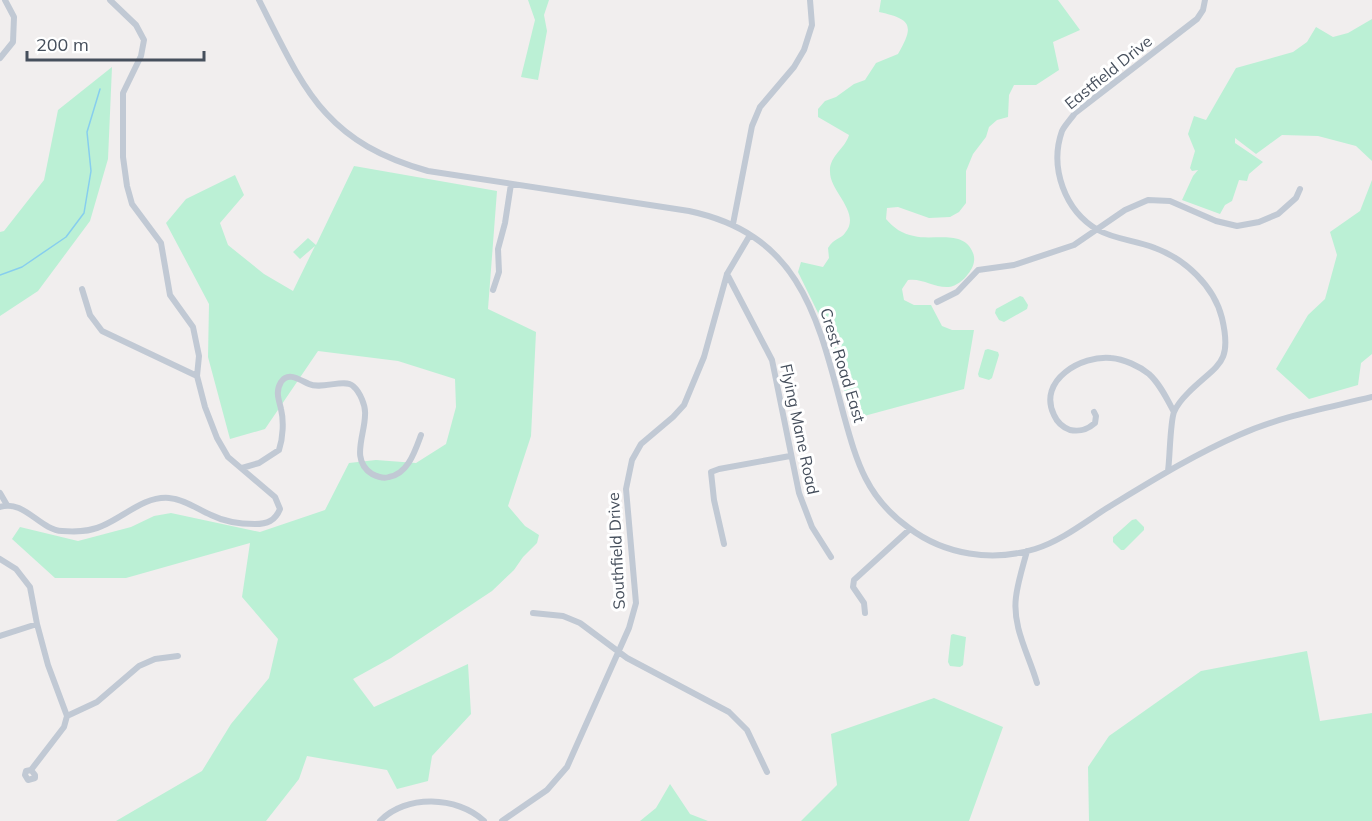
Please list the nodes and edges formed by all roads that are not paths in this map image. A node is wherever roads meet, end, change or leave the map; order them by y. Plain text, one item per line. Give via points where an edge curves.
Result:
1 (5, 0) edge
2 (110, 0) edge
3 (259, 0) edge
4 (810, 0) edge
5 (1205, 0) edge
6 (0, 58) edge
7 (511, 184) junction
8 (1300, 189) dead end
9 (733, 224) junction
10 (1097, 230) junction
11 (750, 235) junction
12 (727, 274) junction
13 (82, 289) dead end
14 (493, 290) dead end
15 (937, 302) dead end
16 (197, 376) junction
17 (1372, 397) edge
18 (1094, 412) dead end
19 (1174, 412) junction
20 (421, 435) dead end
21 (790, 456) junction
22 (242, 468) junction
23 (1168, 471) junction
24 (0, 493) edge
25 (4, 506) edge
26 (910, 529) junction
27 (724, 544) dead end
28 (1026, 551) junction
29 (831, 557) dead end
30 (0, 560) edge
31 (533, 613) dead end
32 (865, 613) dead end
33 (37, 624) junction
34 (0, 636) edge
35 (619, 652) junction
36 (178, 656) dead end
37 (1037, 683) dead end
38 (67, 716) junction
39 (31, 770) dead end
40 (767, 772) dead end
41 (380, 821) edge
42 (484, 821) edge
43 (502, 821) edge

1 - 6 street via 15,17 13,42
2 - 16 street via 144,40 141,56 123,93 127,186 132,204 161,243 170,295 193,327 199,356
3 - 7 street, Crest Road East via 310,94 351,138 399,163
4 - 9 street via 812,25 804,50 760,107 752,126
5 - 10 street, Eastfield Drive via 1197,19 1075,112 1063,128 1057,164 1062,188 1071,204
7 - 9 street, Crest Road East via 689,211
7 - 14 street
8 - 10 street via 1278,214 1248,225 1216,221 1158,199 1125,210
9 - 11 street, Crest Road East
10 - 15 street via 1074,245 1014,265 978,270 957,292
10 - 19 street, Eastfield Drive via 1155,247 1174,257 1191,269 1214,299 1226,351 1222,361 1182,399
11 - 12 street, Southfield Drive
11 - 26 street, Crest Road East via 776,255 809,301 857,462 879,500
12 - 21 street, Flying Mane Road via 772,360
12 - 35 street, Southfield Drive via 704,357 684,405 641,444 628,470 626,489 636,603
13 - 16 street via 90,315 102,331
16 - 22 street via 217,438 228,457
17 - 23 street, Crest Road East via 1270,423
18 - 19 street via 1095,423 1089,429 1067,429 1052,411 1053,390 1068,368 1110,358 1134,364 1149,374
19 - 23 street
20 - 22 street via 404,469 395,476 376,476 361,461 366,412 353,386 350,383 316,387 288,377 281,381 277,399 283,426 279,450
21 - 27 street via 711,472
21 - 29 street, Flying Mane Road via 805,510
22 - 25 street via 275,497 280,509 266,524 237,524 171,498 155,498 102,526 86,531 58,531 18,508
23 - 28 street, Crest Road East via 1060,537
24 - 25 street
26 - 28 street, Crest Road East via 938,546 969,555
26 - 32 street via 854,580 853,587 864,603
28 - 37 street via 1016,613
30 - 33 street via 27,581
31 - 35 street via 572,619
33 - 34 street
33 - 38 street
35 - 40 street via 729,712 747,730
35 - 43 street, Southfield Drive via 567,768 547,790
36 - 38 street via 139,666 97,702
38 - 39 street via 64,727
41 - 42 street via 397,807 424,802 461,807

